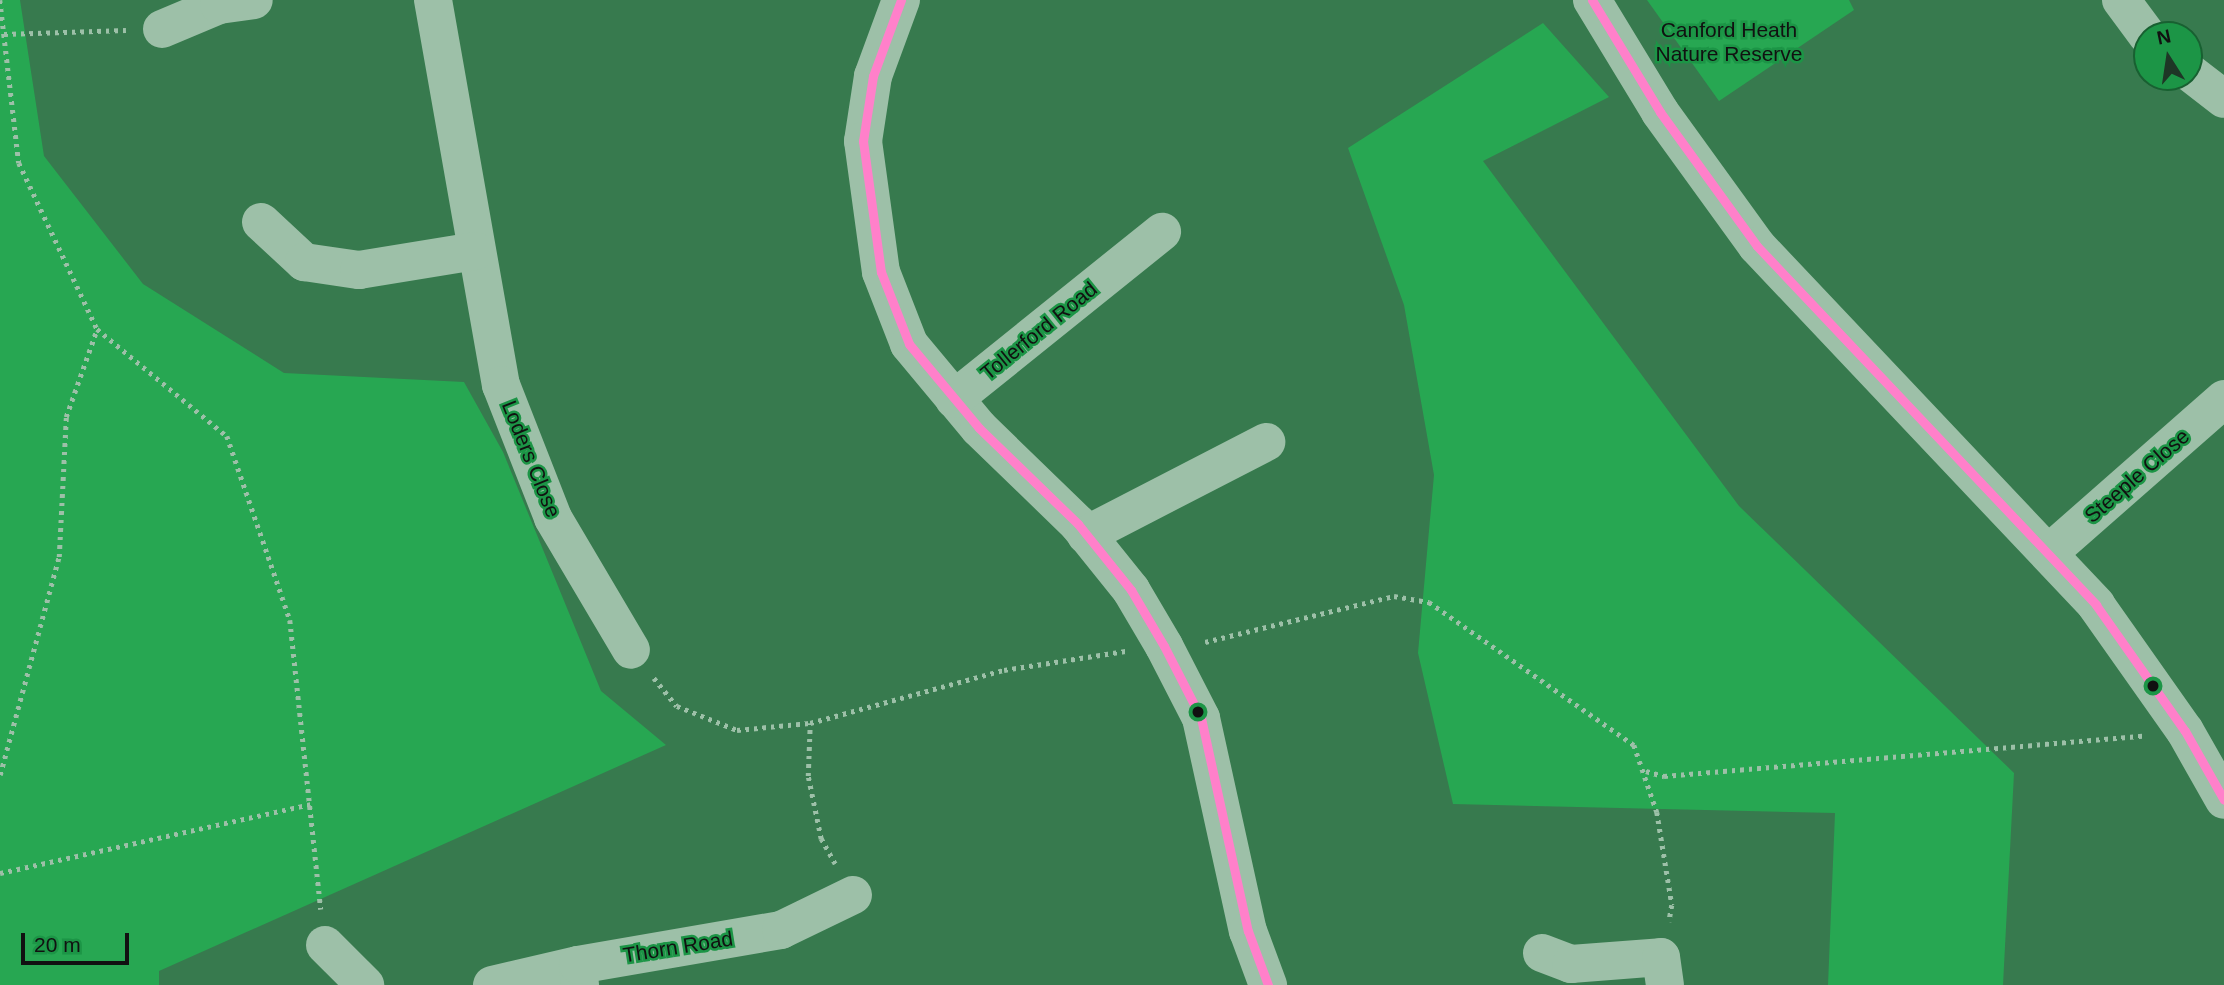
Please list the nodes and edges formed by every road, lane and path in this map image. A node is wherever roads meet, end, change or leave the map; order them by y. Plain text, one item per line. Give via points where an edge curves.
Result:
1 (0, 0) edge
2 (254, 0) edge
3 (433, 0) edge
4 (901, 0) edge
5 (1592, 0) edge
6 (2121, 0) edge
7 (2137, 21) edge
8 (162, 29) joint
9 (4, 34) junction
10 (2203, 83) edge
11 (2224, 99) edge
12 (261, 222) dead end
13 (1162, 232) dead end
14 (475, 251) junction
15 (97, 329) junction
16 (954, 399) junction
17 (2224, 399) edge
18 (1266, 442) dead end
19 (1086, 535) junction
20 (2050, 552) junction
21 (631, 650) joint
22 (1166, 650) junction
23 (810, 723) junction
24 (2185, 731) junction
25 (1645, 770) junction
26 (0, 775) edge
27 (2224, 800) edge
28 (310, 804) junction
29 (0, 873) edge
30 (853, 895) joint
31 (325, 944) joint
32 (1542, 953) dead end
33 (1663, 971) edge
34 (579, 975) edge
35 (365, 985) edge
36 (492, 985) edge
37 (1268, 985) edge

1 - 9 path
2 - 8 street via 219,5
3 - 14 street, Loders Close
4 - 16 street via 873,76 863,141 868,210 881,272 909,344
5 - 20 street via 1660,112 1758,246 1840,341
6 - 7 street
8 - 9 path
9 - 15 path via 19,163
10 - 11 street
12 - 14 street via 304,262 359,270
13 - 16 street, Tollerford Road
14 - 21 street, Loders Close via 501,385 553,518
15 - 26 path via 66,417 59,557
15 - 28 path via 227,436 290,620
16 - 19 street
17 - 20 street, Steeple Close
18 - 19 street
19 - 22 street via 1132,590
20 - 24 street via 2096,605
21 - 23 path via 677,706 737,730
22 - 23 path via 1004,670
22 - 25 path via 1394,596 1429,602 1618,731 1634,745
22 - 37 street via 1201,718 1248,931
23 - 30 path via 808,776 821,839
24 - 25 path via 1664,776
24 - 27 street
25 - 33 path via 1672,905
28 - 29 path
28 - 31 path
30 - 34 street, Thorn Road via 782,930
31 - 35 street
32 - 33 street via 1571,964
34 - 36 street, Thorn Road

